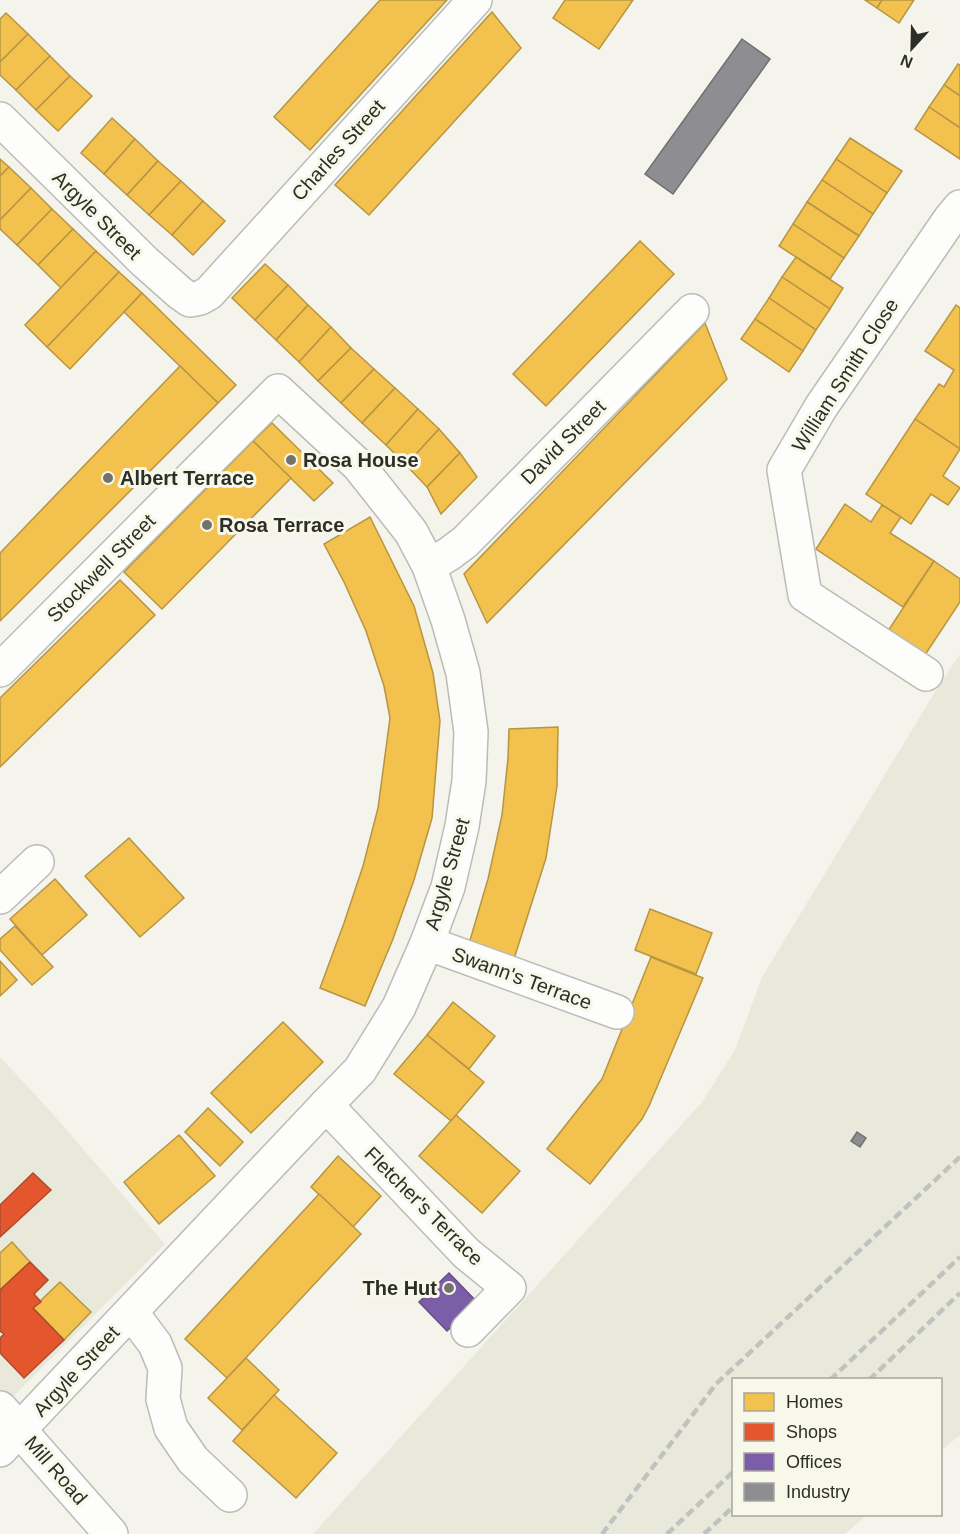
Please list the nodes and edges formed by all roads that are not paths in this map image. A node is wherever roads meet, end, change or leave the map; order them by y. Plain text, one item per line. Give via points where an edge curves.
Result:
1 (475, 0) edge
2 (0, 119) edge
3 (960, 207) edge
4 (200, 298) joint
5 (692, 311) dead end
6 (278, 390) joint
7 (429, 566) junction
8 (0, 670) edge
9 (926, 674) dead end
10 (37, 862) dead end
11 (0, 897) edge
12 (427, 943) junction
13 (618, 1012) dead end
14 (326, 1105) junction
15 (131, 1312) junction
16 (468, 1330) dead end
17 (7, 1429) edge
18 (230, 1495) dead end
19 (111, 1534) edge

1 - 4 street, Charles Street via 209,293
2 - 4 street, Argyle Street via 145,262 190,300
3 - 9 street, William Smith Close via 821,407 784,470 805,595
5 - 7 street, David Street via 465,542
6 - 7 street, Argyle Street via 359,466 411,532
6 - 8 street, Stockwell Street
7 - 12 street, Argyle Street via 463,673 471,732 470,781 462,826 448,886
10 - 11 street
12 - 13 street, Swann's Terrace
12 - 14 street, Argyle Street via 399,1007 360,1070
14 - 15 street, Argyle Street
14 - 16 street, Fletcher's Terrace via 466,1253 509,1288
15 - 17 street, Argyle Street
15 - 18 street, Argyle Street via 155,1344 165,1368 162,1399 188,1466
17 - 19 street, Mill Road

